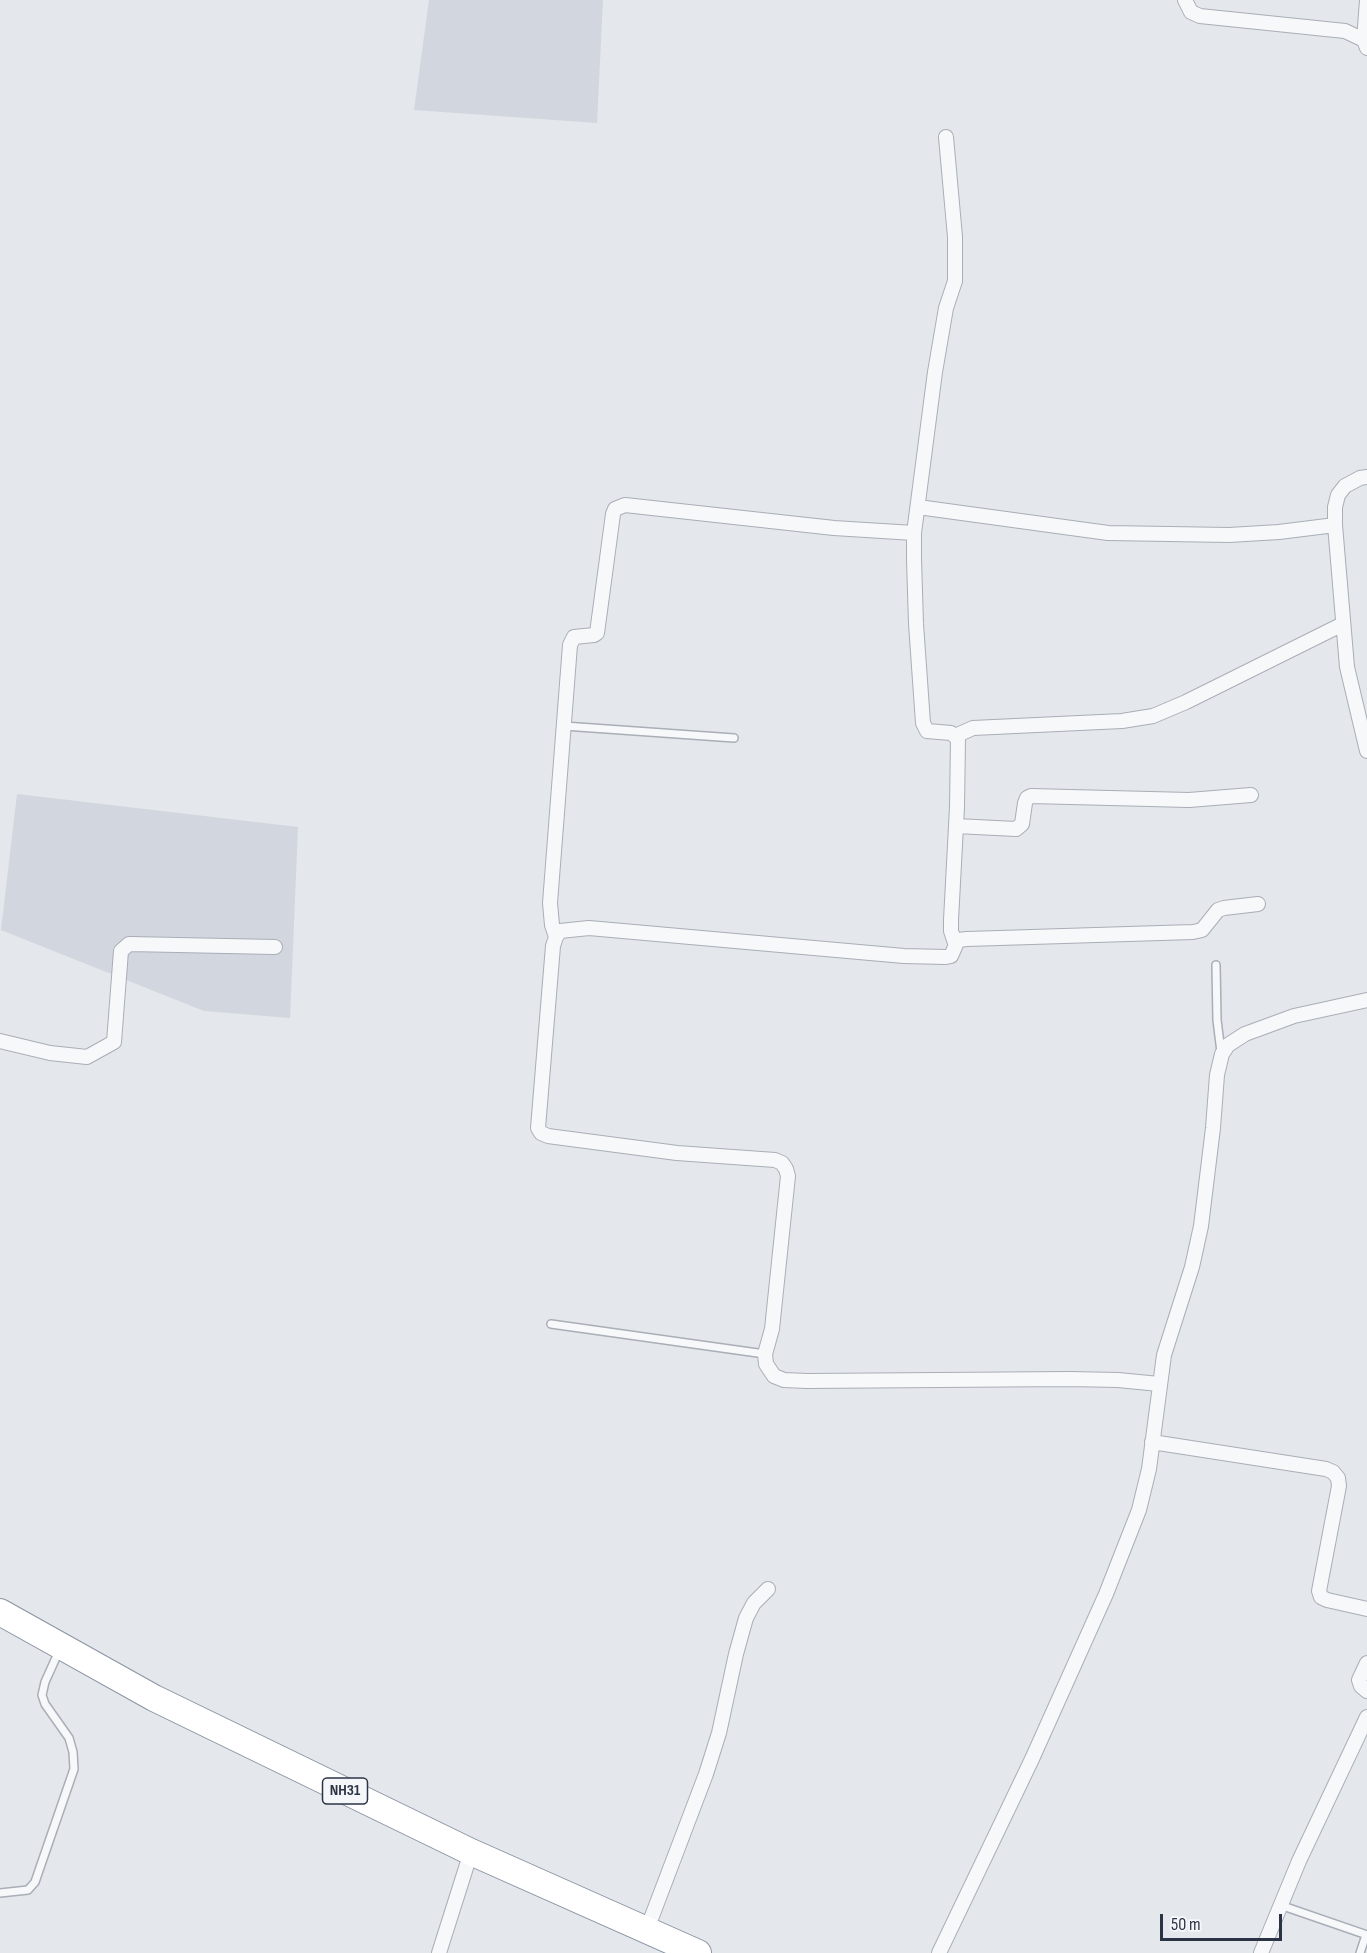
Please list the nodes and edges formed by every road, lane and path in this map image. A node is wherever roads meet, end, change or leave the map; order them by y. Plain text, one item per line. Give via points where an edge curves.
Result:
1 (1185, 0) edge
2 (1367, 0) edge
3 (1365, 44) edge
4 (946, 137) dead end
5 (1367, 477) edge
6 (918, 507) junction
7 (1335, 525) junction
8 (914, 533) junction
9 (1343, 624) junction
10 (564, 726) junction
11 (955, 736) junction
12 (734, 738) dead end
13 (1367, 751) edge
14 (1251, 795) dead end
15 (957, 826) junction
16 (1258, 904) dead end
17 (556, 937) junction
18 (955, 943) junction
19 (275, 947) dead end
20 (1216, 965) dead end
21 (1367, 1000) edge
22 (0, 1041) edge
23 (1222, 1054) junction
24 (551, 1324) dead end
25 (765, 1354) junction
26 (1159, 1384) junction
27 (1152, 1442) junction
28 (768, 1590) dead end
29 (1367, 1609) edge
30 (0, 1612) edge
31 (60, 1647) junction
32 (1367, 1663) edge
33 (1367, 1691) edge
34 (1367, 1717) edge
35 (471, 1852) junction
36 (0, 1893) edge
37 (1280, 1905) junction
38 (646, 1932) junction
39 (1366, 1935) edge
40 (439, 1953) edge
41 (698, 1953) edge
42 (939, 1953) edge
43 (1261, 1953) edge
44 (1360, 1953) edge

1 - 3 street via 1191,12 1200,16 1345,31
2 - 3 street
4 - 6 street via 955,281 946,308
5 - 7 street via 1345,486 1338,495
6 - 7 street via 1108,534 1229,535
6 - 8 street
7 - 9 street
8 - 10 street via 619,506 613,514 597,633 574,636 570,645
8 - 11 street via 923,723 927,731
9 - 11 street via 1153,716 973,728
9 - 13 street via 1347,667
10 - 12 lane
10 - 17 street via 550,903
11 - 15 street
14 - 15 street via 1189,800 1031,796 1025,802 1022,824 1016,829
15 - 18 street via 951,920
16 - 18 street via 1218,910 1202,930 1193,932 967,939
17 - 18 street via 560,931 589,928 945,957 951,956
17 - 25 street via 538,1128 541,1133 677,1153 782,1163 788,1176 772,1329
19 - 22 street via 129,944 121,951 114,1042 87,1057
20 - 23 lane
21 - 23 street via 1294,1016 1245,1034
23 - 26 street via 1201,1226
24 - 25 lane
25 - 26 street via 774,1376 796,1380 1058,1379
26 - 27 street
27 - 29 street via 1333,1472 1339,1485 1319,1591 1327,1600
27 - 42 street via 1139,1510 1126,1546 1032,1759
28 - 38 street via 746,1618 712,1754
30 - 31 highway, NH31
31 - 35 highway, NH31 via 154,1698
31 - 36 lane via 42,1695 69,1738 74,1769 35,1882 28,1890
32 - 33 street via 1359,1680
34 - 37 street
35 - 38 highway, NH31
35 - 40 street
37 - 39 lane
37 - 43 street
38 - 41 highway, NH31
39 - 44 lane

